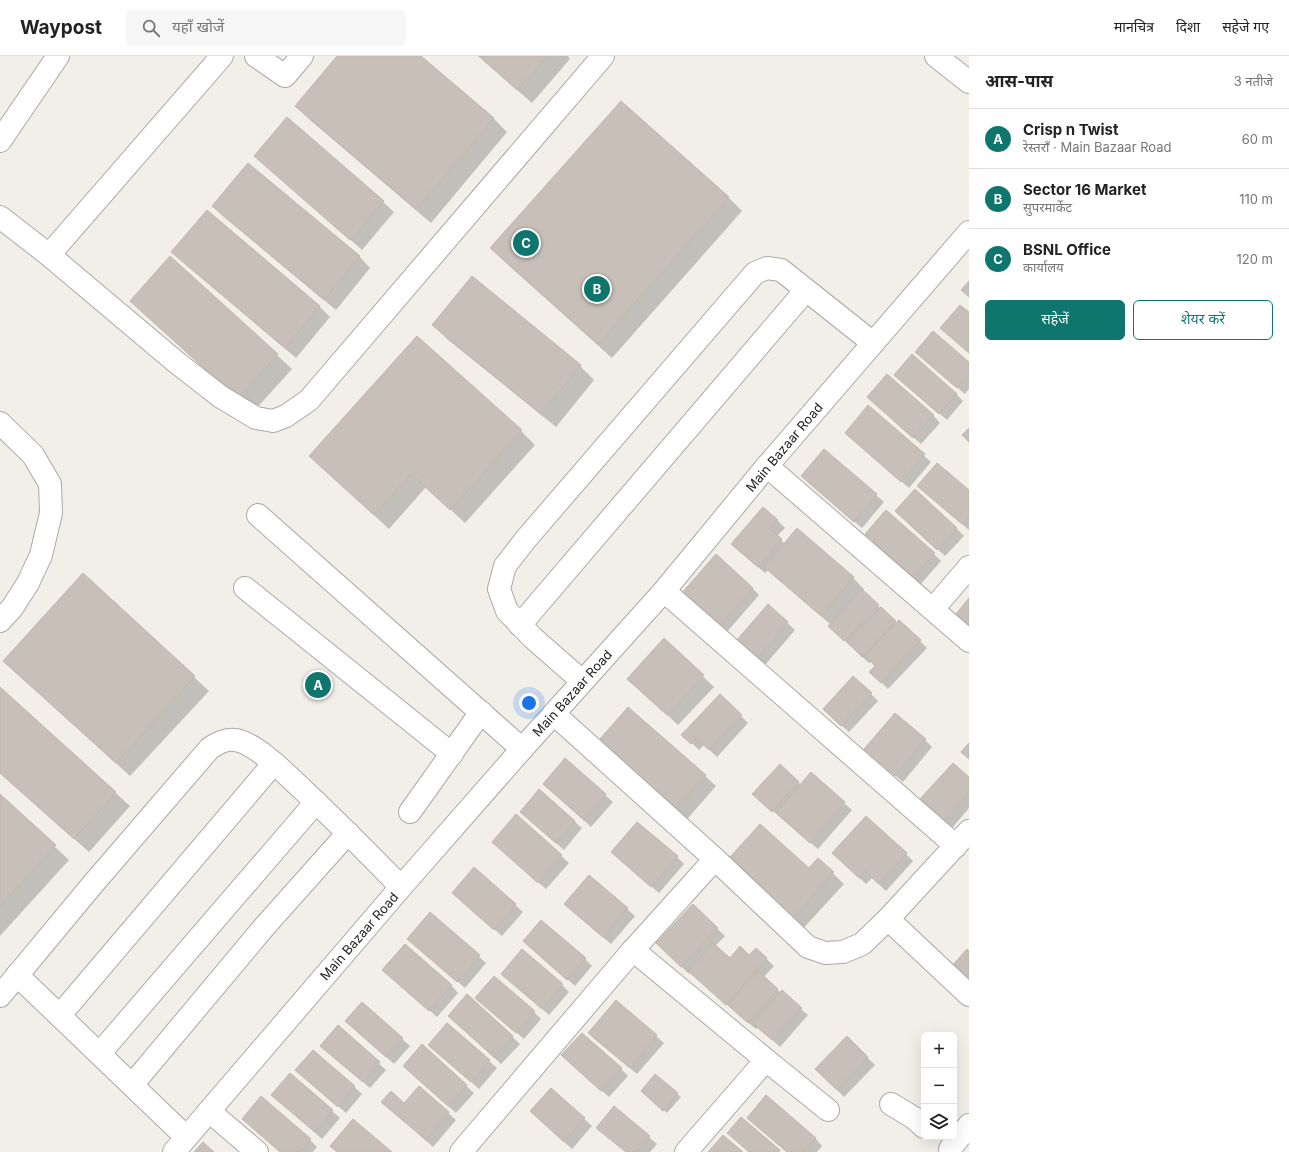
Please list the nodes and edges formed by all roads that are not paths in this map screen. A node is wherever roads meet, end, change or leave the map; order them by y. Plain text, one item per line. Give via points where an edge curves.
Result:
1 (58, 56) edge
2 (222, 56) edge
3 (256, 56) edge
4 (302, 56) edge
5 (603, 56) edge
6 (936, 56) edge
7 (969, 82) edge
8 (0, 141) edge
9 (0, 217) edge
10 (969, 232) edge
11 (49, 255) junction
12 (806, 290) junction
13 (873, 343) junction
14 (0, 423) edge
15 (767, 466) junction
16 (258, 515) dead end
17 (969, 567) edge
18 (245, 588) dead end
19 (664, 591) junction
20 (933, 609) junction
21 (0, 622) edge
22 (520, 625) junction
23 (969, 641) edge
24 (582, 681) junction
25 (481, 712) junction
26 (554, 714) junction
27 (522, 749) junction
28 (452, 754) junction
29 (274, 763) junction
30 (316, 802) junction
31 (410, 812) dead end
32 (348, 833) junction
33 (963, 838) edge
34 (715, 859) junction
35 (401, 887) junction
36 (888, 919) junction
37 (633, 950) junction
38 (17, 975) junction
39 (969, 995) edge
40 (0, 996) edge
41 (60, 1015) junction
42 (100, 1053) junction
43 (766, 1060) junction
44 (132, 1085) junction
45 (891, 1104) dead end
46 (828, 1110) dead end
47 (209, 1111) junction
48 (921, 1124) edge
49 (969, 1125) edge
50 (180, 1145) edge
51 (946, 1146) edge
52 (257, 1152) edge
53 (461, 1152) edge
54 (686, 1152) edge

1 - 8 street
2 - 11 street
3 - 4 street via 285,76
5 - 11 street via 309,400 286,416 273,421 256,418 222,397 176,362
6 - 7 street
9 - 11 street
10 - 13 street, Main Bazaar Road
12 - 13 street
12 - 22 street
12 - 22 street via 781,270 767,268 755,273 531,533 505,566 499,589 507,611
13 - 15 street, Main Bazaar Road
14 - 21 street via 34,455 50,484 51,513 41,555 28,584
15 - 19 street, Main Bazaar Road
15 - 20 street
16 - 25 street
17 - 20 street
18 - 28 street
19 - 24 street, Main Bazaar Road
19 - 33 street
20 - 23 street
22 - 24 street
24 - 26 street, Main Bazaar Road
25 - 27 street
25 - 28 street
26 - 27 street, Main Bazaar Road
26 - 34 street
27 - 35 street, Main Bazaar Road
28 - 31 street
29 - 30 street
29 - 38 street via 251,745 236,740 221,741 210,748
29 - 41 street
30 - 32 street
30 - 42 street
32 - 35 street
32 - 44 street via 265,926
33 - 36 street
34 - 36 street via 808,947 825,953 843,952 862,944
34 - 37 street
35 - 47 street, Main Bazaar Road
36 - 39 street
37 - 43 street
37 - 53 street
38 - 40 street
38 - 41 street
41 - 42 street
42 - 44 street
43 - 46 street
43 - 54 street
44 - 50 street
45 - 48 street
47 - 50 street, Main Bazaar Road
47 - 52 street
49 - 51 street

